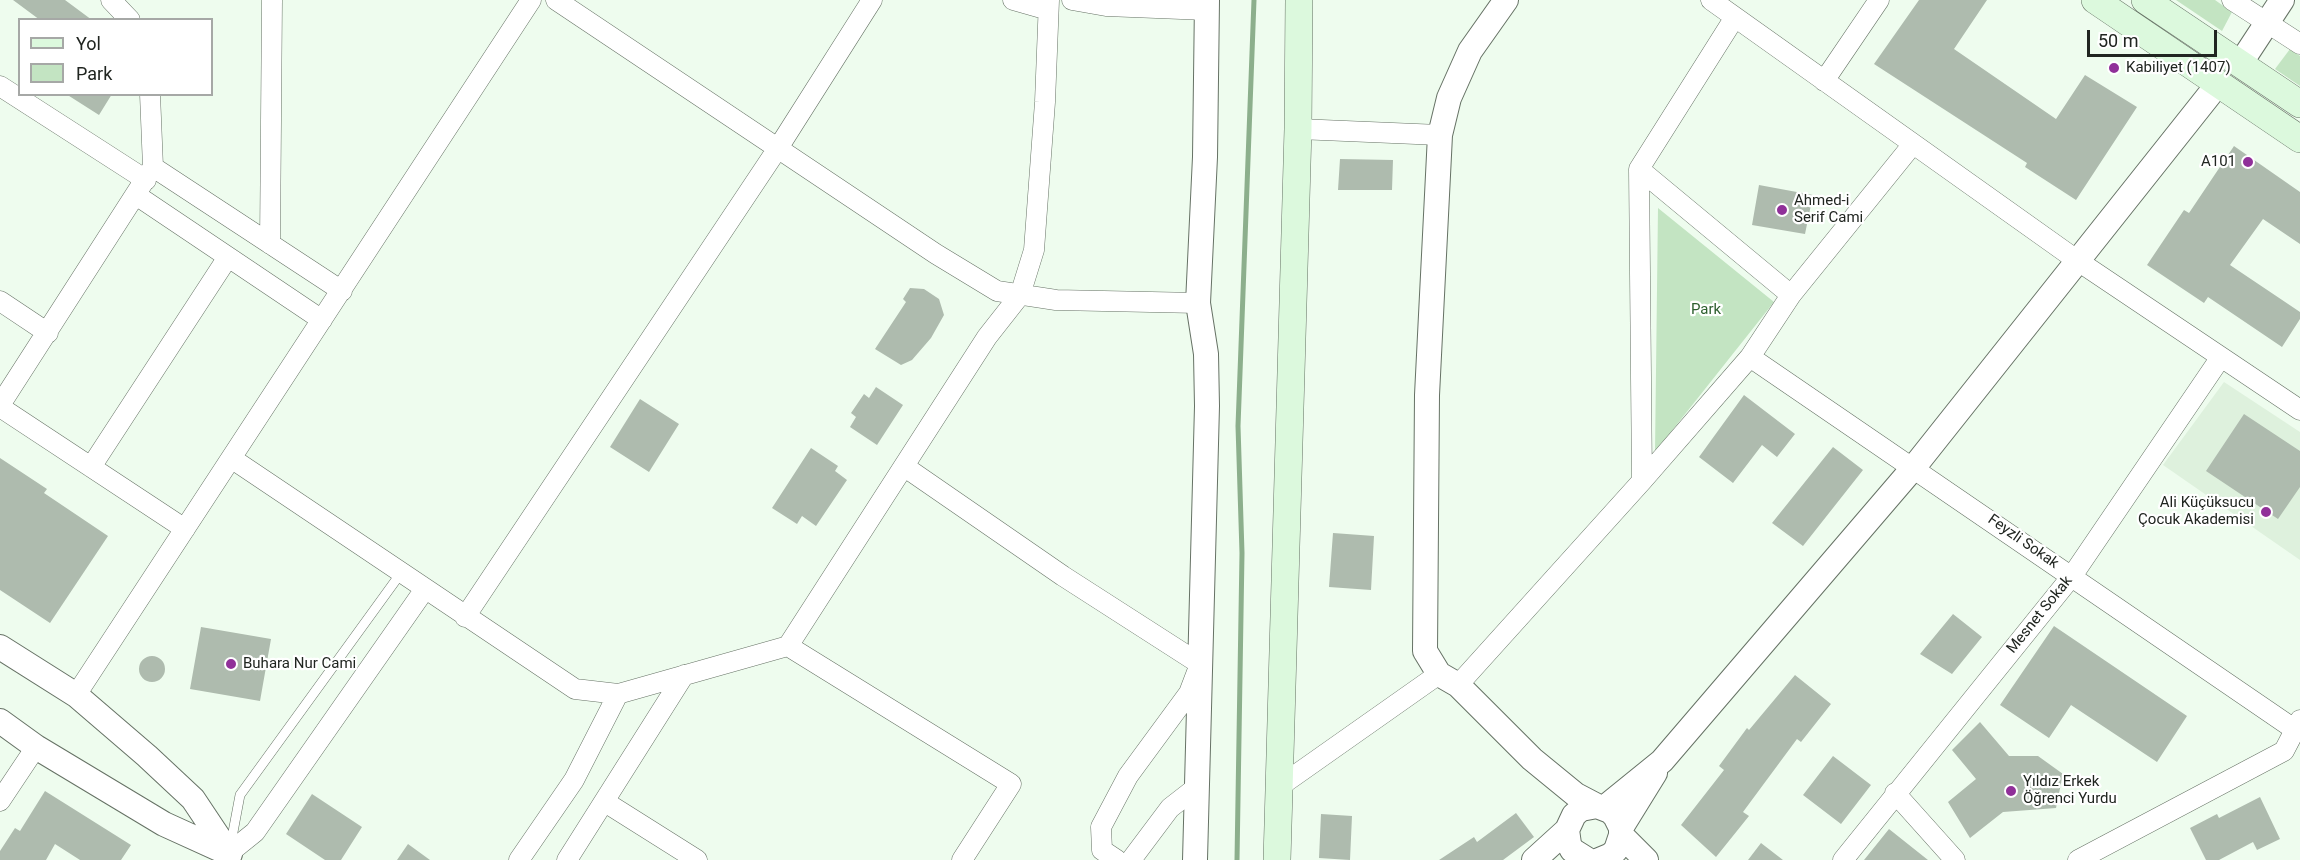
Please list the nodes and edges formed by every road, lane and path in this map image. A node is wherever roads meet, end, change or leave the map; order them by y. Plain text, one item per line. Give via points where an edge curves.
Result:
1 (111, 0) edge
2 (272, 0) edge
3 (531, 0) edge
4 (556, 0) edge
5 (872, 0) edge
6 (1014, 0) edge
7 (1072, 0) edge
8 (1299, 0) edge
9 (1320, 0) edge
10 (1506, 0) edge
11 (1711, 0) edge
12 (1879, 0) edge
13 (2095, 0) edge
14 (2145, 0) edge
15 (2232, 0) edge
16 (2282, 0) edge
17 (1048, 5) edge
18 (1207, 5) edge
19 (1735, 17) junction
20 (128, 18) edge
21 (2267, 22) junction
22 (2300, 44) edge
23 (2240, 64) junction
24 (1824, 81) junction
25 (2218, 84) junction
26 (0, 86) edge
27 (150, 96) edge
28 (2300, 104) edge
29 (1298, 129) junction
30 (1440, 135) junction
31 (2300, 139) edge
32 (1913, 144) junction
33 (777, 150) junction
34 (1639, 170) junction
35 (145, 181) junction
36 (270, 244) junction
37 (228, 257) junction
38 (2078, 261) junction
39 (342, 291) junction
40 (1020, 295) junction
41 (1791, 295) junction
42 (0, 301) edge
43 (1198, 303) junction
44 (322, 320) junction
45 (48, 333) junction
46 (1750, 357) junction
47 (2222, 357) junction
48 (0, 406) edge
49 (2300, 410) edge
50 (231, 458) junction
51 (905, 466) junction
52 (1914, 467) junction
53 (91, 468) junction
54 (1642, 481) junction
55 (185, 529) junction
56 (401, 573) junction
57 (2072, 576) junction
58 (425, 589) junction
59 (465, 617) junction
60 (788, 646) junction
61 (0, 647) edge
62 (1200, 664) junction
63 (684, 675) junction
64 (1448, 679) junction
65 (618, 694) junction
66 (76, 695) junction
67 (0, 721) edge
68 (2297, 725) edge
69 (36, 747) junction
70 (1532, 759) junction
71 (1662, 761) junction
72 (1280, 786) junction
73 (1197, 787) junction
74 (1895, 793) junction
75 (0, 801) edge
76 (605, 802) junction
77 (1601, 807) junction
78 (1568, 826) junction
79 (1621, 831) junction
80 (234, 857) edge
81 (519, 860) edge
82 (567, 860) edge
83 (698, 860) edge
84 (962, 860) edge
85 (1117, 860) edge
86 (1131, 860) edge
87 (1196, 860) edge
88 (1277, 860) edge
89 (1534, 860) edge
90 (1588, 860) edge
91 (1599, 860) edge
92 (1646, 860) edge
93 (1843, 860) edge
94 (1955, 860) edge
95 (2078, 860) edge

1 - 20 street
2 - 36 street
3 - 39 street
4 - 33 street
5 - 33 street
6 - 17 street
7 - 18 street via 1106,6
8 - 29 main road
9 - 29 main road via 1315,8
10 - 30 street via 1470,51 1449,98
11 - 19 street
12 - 24 street
13 - 25 main road
14 - 23 main road
15 - 21 street
16 - 21 street
17 - 40 street via 1034,250
18 - 43 street
19 - 24 street
19 - 34 street
21 - 22 street
21 - 23 street
23 - 28 main road
24 - 32 street
25 - 31 main road
25 - 38 street
26 - 35 street
27 - 35 street
29 - 30 street
29 - 72 main road
30 - 64 street via 1427,395 1425,651
32 - 38 street
32 - 41 street
33 - 40 street via 946,261 997,291
33 - 59 street
34 - 41 street
34 - 54 street
35 - 36 street
35 - 37 street
35 - 45 street
36 - 39 street
37 - 44 street
37 - 53 street
38 - 47 street
38 - 52 street
39 - 44 street
40 - 43 street via 1056,300
40 - 51 street via 987,337
41 - 46 street
42 - 45 street
43 - 62 street via 1206,354
44 - 50 street
45 - 48 street
46 - 52 street, Feyzli Sokak
46 - 54 street
47 - 49 street
47 - 57 street, Mesnet Sokak
48 - 53 street
50 - 55 street
50 - 56 street
51 - 60 street
51 - 62 street via 1063,576
52 - 57 street, Feyzli Sokak
52 - 71 street
53 - 55 street
54 - 64 street
55 - 66 street
56 - 58 street
56 - 80 lane via 240,795
57 - 68 street, Feyzli Sokak
57 - 74 street, Mesnet Sokak
58 - 59 street
58 - 80 street
59 - 65 street via 575,689
60 - 63 street
60 - 84 street via 1011,784
61 - 66 street
62 - 73 street
62 - 85 street via 1188,693 1128,776 1101,827 1102,850
63 - 65 street
63 - 76 street
64 - 70 street
64 - 72 street
65 - 81 street via 574,780
66 - 80 street via 193,799
67 - 69 street
68 - 95 street via 2284,751
69 - 75 street
69 - 80 street via 164,824
70 - 77 street via 1576,795
70 - 78 street via 1558,795
71 - 77 street
71 - 79 street
72 - 88 main road
73 - 86 street via 1170,808
73 - 87 street
74 - 93 street, Mesnet Sokak
74 - 94 street
76 - 82 street
76 - 83 street
77 - 78 street via 1581,809
77 - 79 street via 1615,816
78 - 89 street
78 - 90 street via 1572,850
79 - 91 street via 1616,850
79 - 92 street

